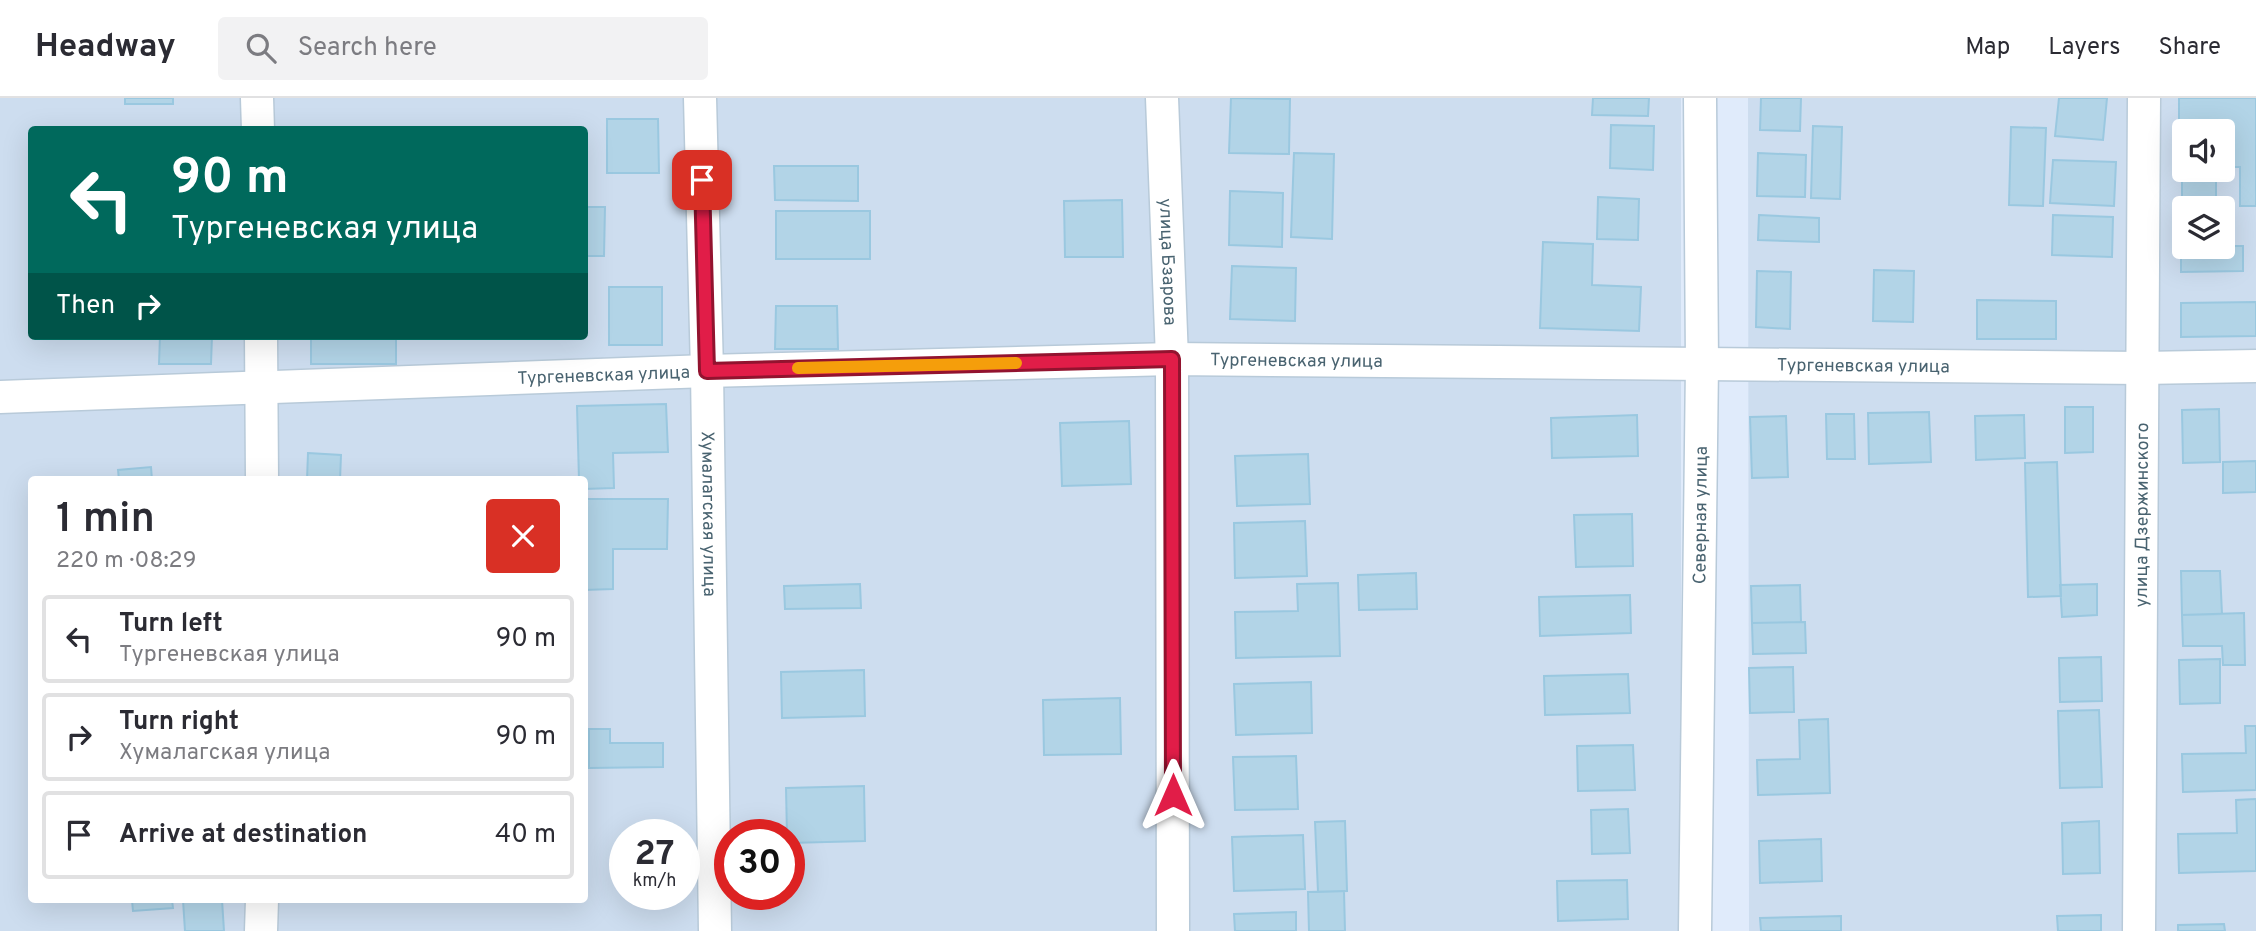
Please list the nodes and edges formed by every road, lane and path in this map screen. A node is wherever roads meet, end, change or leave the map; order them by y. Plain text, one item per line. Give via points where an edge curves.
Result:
1 (257, 98) edge
2 (700, 98) edge
3 (1162, 98) edge
4 (1700, 98) edge
5 (2144, 98) edge
6 (258, 126) edge
7 (261, 340) edge
8 (1172, 359) junction
9 (1702, 364) junction
10 (2256, 366) edge
11 (2141, 368) junction
12 (707, 371) junction
13 (262, 387) junction
14 (0, 397) edge
15 (262, 476) edge
16 (261, 903) edge
17 (261, 931) edge
18 (715, 931) edge
19 (1173, 931) edge
20 (1695, 931) edge
21 (2138, 931) edge

1 - 6 street
2 - 12 street, Хумалагская улица
3 - 8 street, улица Бзарова
4 - 9 street, Северная улица
5 - 11 street, улица Дзержинского
7 - 13 street
8 - 9 street, Тургеневская улица
8 - 12 street, Тургеневская улица
8 - 19 street, улица Бзарова
9 - 11 street, Тургеневская улица
9 - 20 street, Северная улица
10 - 11 street, Тургеневская улица
11 - 21 street, улица Дзержинского
12 - 13 street, Тургеневская улица
12 - 18 street, Хумалагская улица
13 - 14 street, Тургеневская улица
13 - 15 street
16 - 17 street

